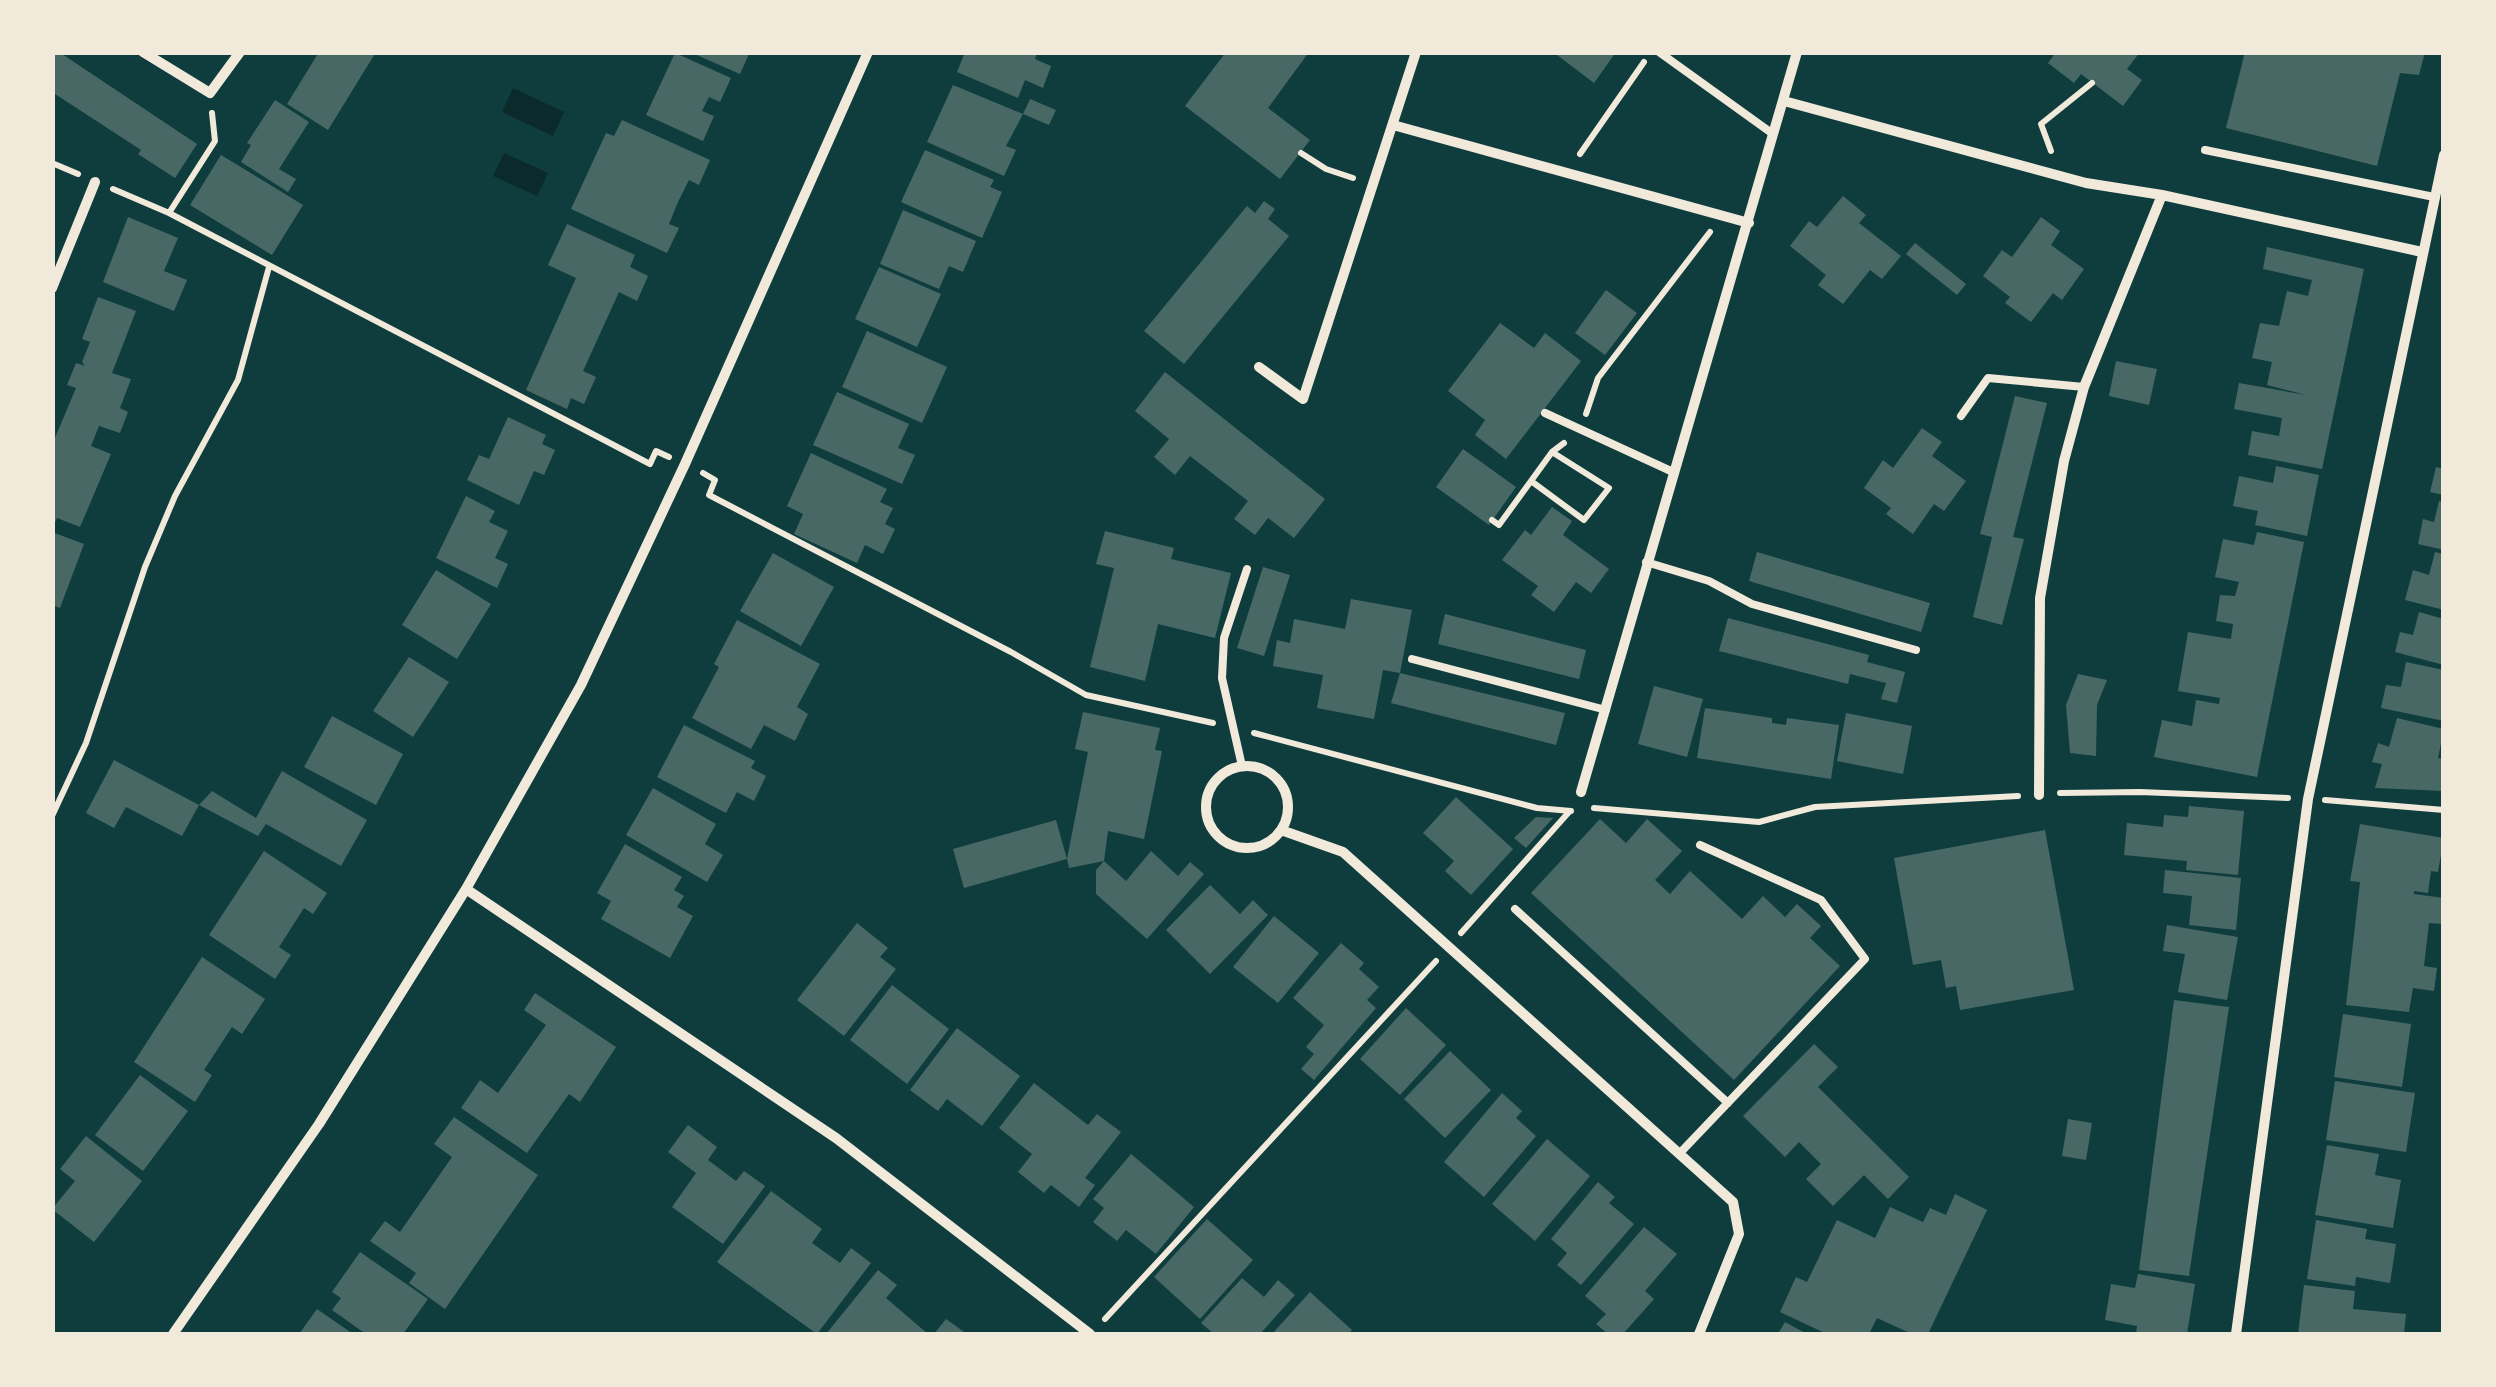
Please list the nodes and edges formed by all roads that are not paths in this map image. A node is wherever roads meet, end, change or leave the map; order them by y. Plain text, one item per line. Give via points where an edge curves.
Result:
1 (144, 52) edge
2 (240, 52) edge
3 (868, 52) edge
4 (1416, 52) edge
5 (1659, 52) edge
6 (1797, 52) edge
7 (1784, 101) junction
8 (1392, 126) junction
9 (1773, 134) junction
10 (2206, 150) dead end
11 (2443, 160) edge
12 (95, 182) road end
13 (2162, 195) junction
14 (2434, 197) junction
15 (1749, 223) junction
16 (2422, 252) junction
17 (52, 288) edge
18 (1259, 367) dead end
19 (2084, 388) junction
20 (1545, 412) dead end
21 (1961, 416) dead end
22 (1673, 472) junction
23 (1646, 562) junction
24 (1247, 569) dead end
25 (1916, 650) dead end
26 (1412, 659) dead end
27 (1606, 710) junction
28 (1242, 766) junction
29 (1581, 792) dead end
30 (2039, 795) road end
31 (1281, 830) junction
32 (1700, 845) dead end
33 (466, 889) junction
34 (1514, 909) dead end
35 (1728, 1103) junction
36 (1679, 1154) junction
37 (173, 1334) edge
38 (1090, 1334) edge
39 (1699, 1334) edge
40 (2236, 1334) edge

1 - 2 street via 210,93
3 - 33 street via 581,686
4 - 8 street
5 - 9 lane
6 - 7 street
7 - 9 street
7 - 13 street via 2086,184
8 - 15 street
8 - 18 street via 1303,399
9 - 15 street
10 - 14 lane
11 - 14 street
12 - 17 street
13 - 16 street
13 - 19 street
14 - 16 street
15 - 22 street
16 - 40 street via 2308,799
19 - 21 lane via 1988,378
19 - 30 street via 2040,598
20 - 22 lane
22 - 23 street
23 - 25 lane via 1709,581 1752,604
23 - 27 street
24 - 28 lane via 1224,638 1222,678
26 - 27 lane
27 - 29 street
28 - 31 street via 1263,770 1284,790
28 - 31 street via 1216,779 1208,794 1210,826 1218,837 1245,848
31 - 36 street via 1342,852
32 - 35 lane via 1821,900 1865,959
33 - 37 street via 319,1124
33 - 38 street via 836,1138
34 - 35 lane
35 - 36 lane
36 - 39 street via 1733,1202 1740,1234

